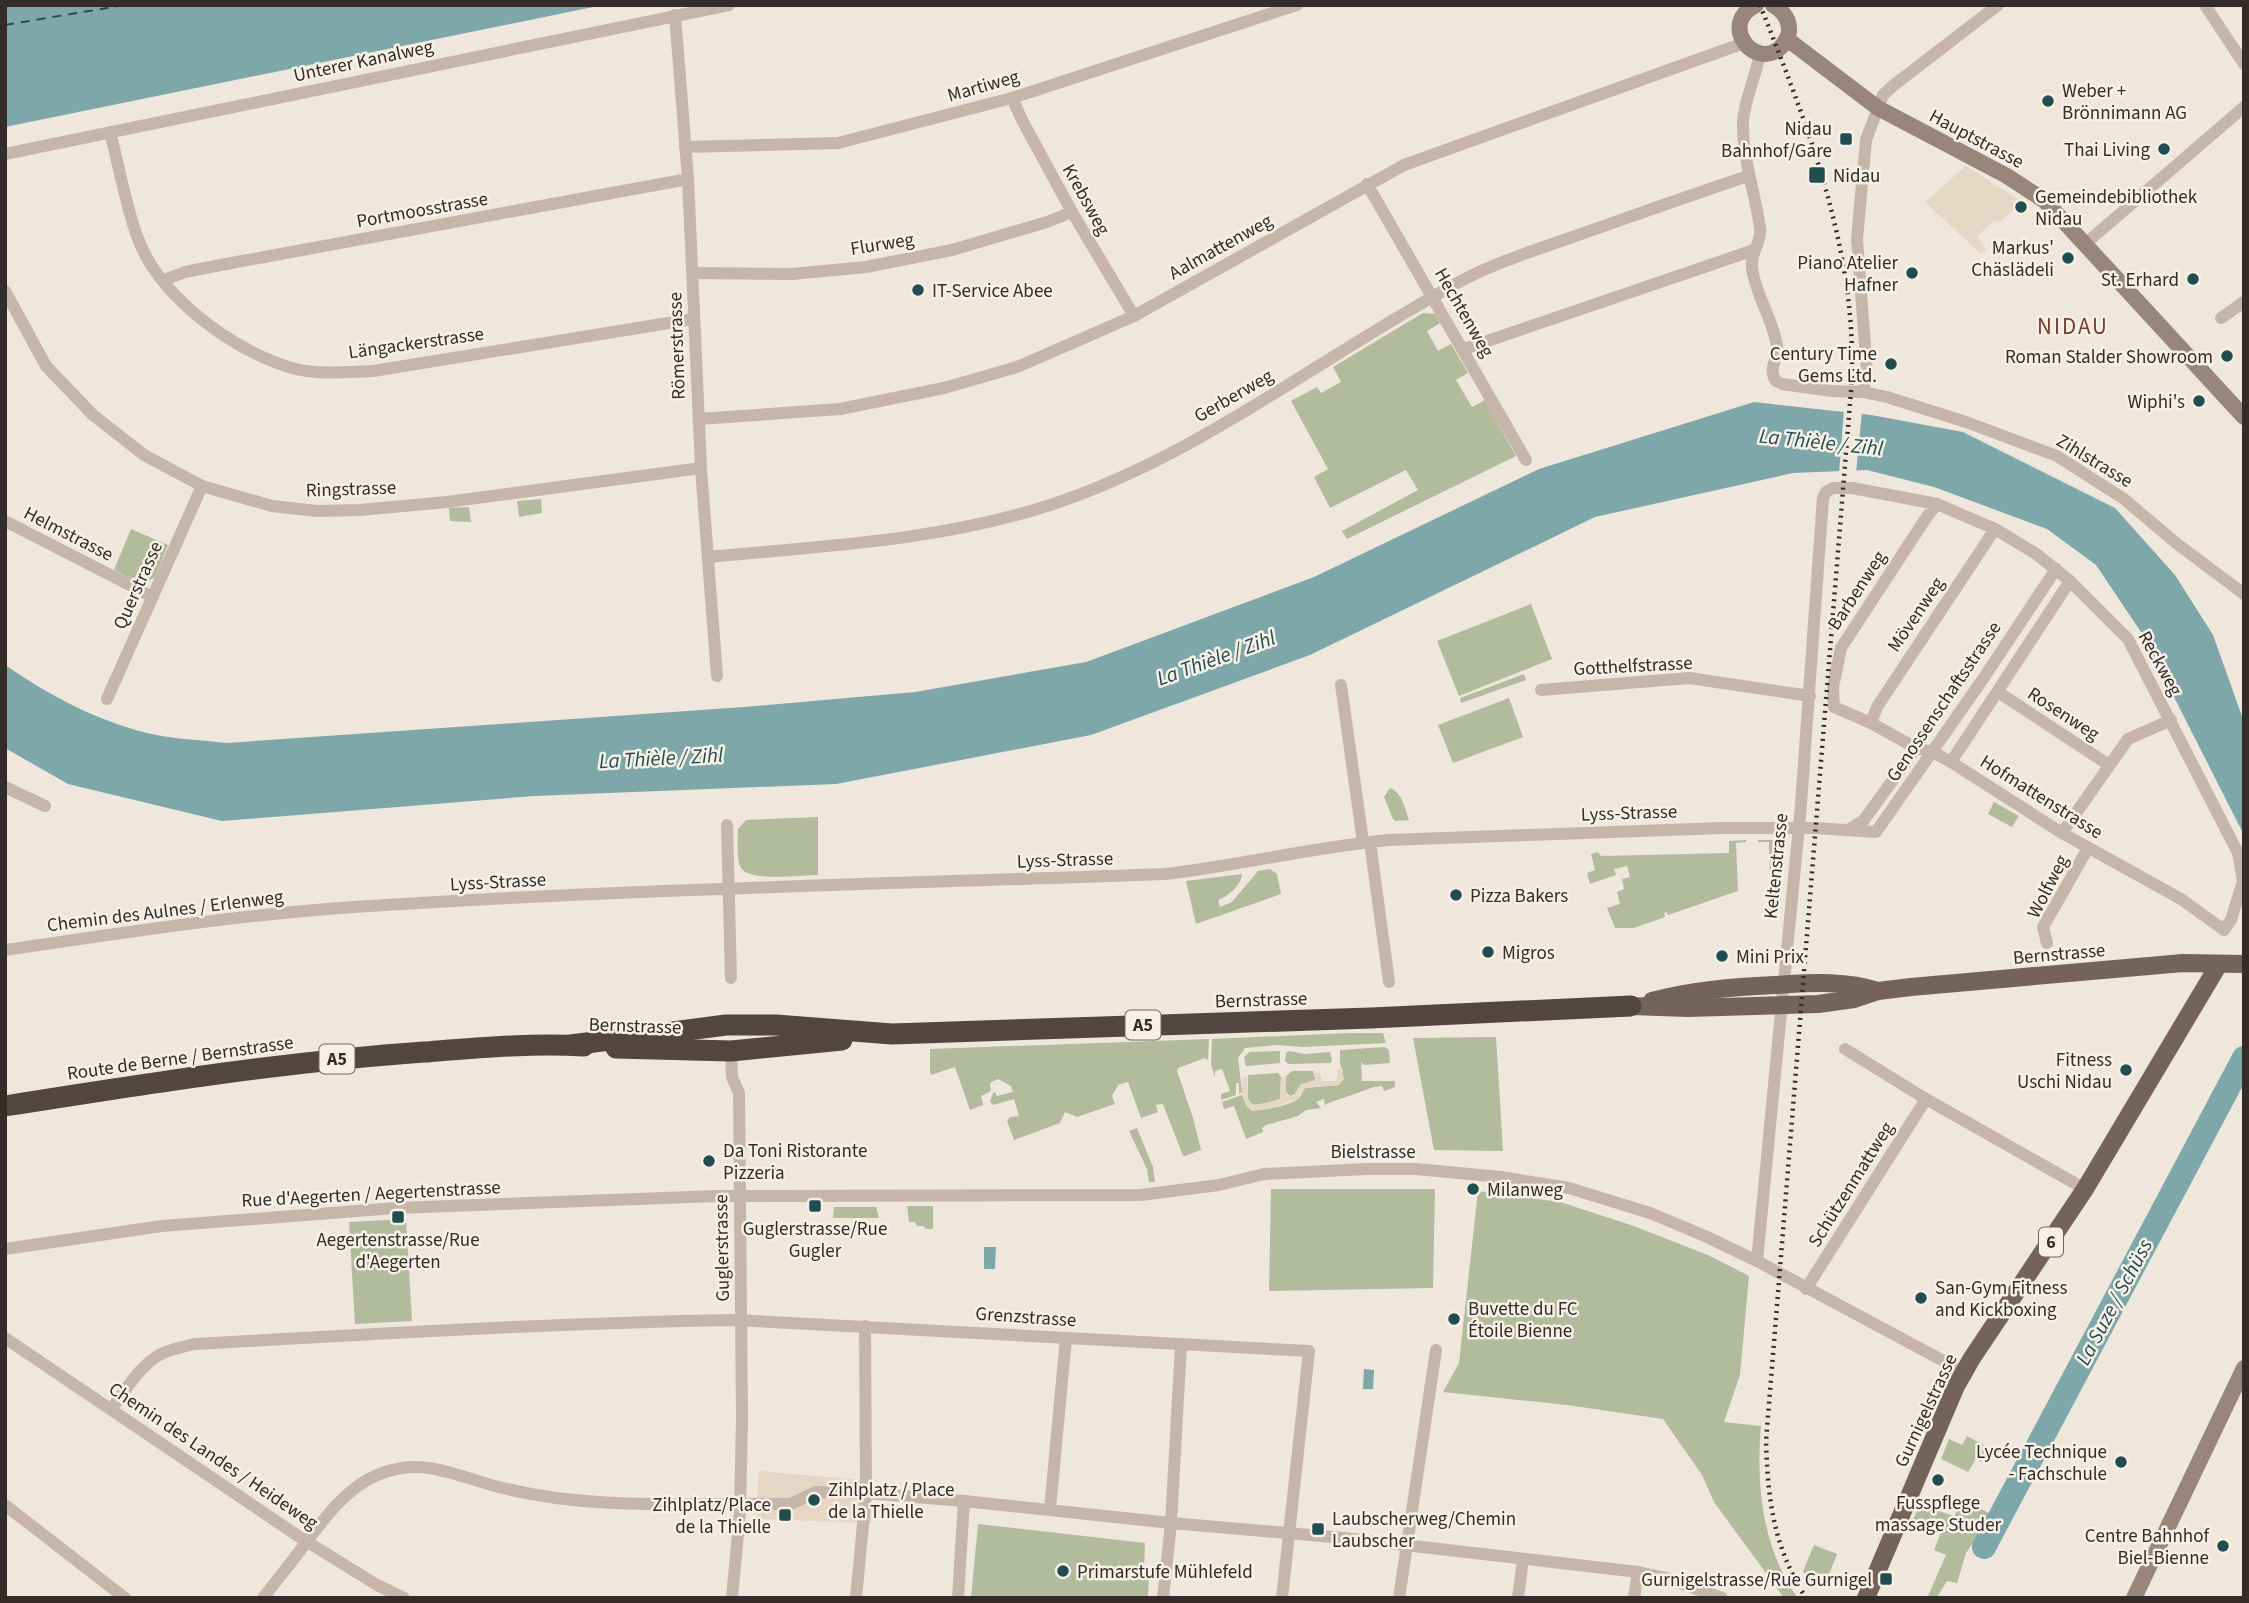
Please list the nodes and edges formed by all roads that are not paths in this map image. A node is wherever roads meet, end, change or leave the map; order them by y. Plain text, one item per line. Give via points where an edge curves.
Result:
1 (729, 5) edge
2 (1297, 5) edge
3 (1773, 5) edge
4 (1998, 5) edge
5 (2204, 5) edge
6 (1280, 7) edge
7 (1749, 7) edge
8 (675, 15) junction
9 (1787, 39) junction
10 (1744, 43) junction
11 (1760, 53) junction
12 (2244, 64) edge
13 (1012, 98) junction
14 (2244, 107) edge
15 (1878, 108) junction
16 (110, 132) junction
17 (685, 147) junction
18 (5, 154) edge
19 (1748, 176) junction
20 (688, 179) junction
21 (1367, 184) junction
22 (1072, 212) junction
23 (2085, 244) junction
24 (1754, 250) junction
25 (693, 273) junction
26 (164, 280) junction
27 (5, 291) edge
28 (1434, 296) junction
29 (2244, 302) edge
30 (1133, 316) junction
31 (2221, 318) dead end
32 (693, 319) junction
33 (1464, 349) junction
34 (1863, 392) junction
35 (2244, 417) edge
36 (699, 419) junction
37 (1526, 460) dead end
38 (701, 468) junction
39 (202, 486) junction
40 (1843, 488) joint
41 (1937, 504) junction
42 (5, 521) edge
43 (1995, 529) junction
44 (708, 556) junction
45 (2056, 569) junction
46 (2070, 581) junction
47 (2244, 594) edge
48 (153, 597) junction
49 (717, 676) dead end
50 (1341, 685) dead end
51 (1541, 690) dead end
52 (1997, 692) junction
53 (1810, 696) junction
54 (107, 699) dead end
55 (1834, 707) joint
56 (2171, 720) junction
57 (1871, 723) junction
58 (1916, 748) junction
59 (1933, 752) junction
60 (1951, 762) junction
61 (2109, 765) junction
62 (5, 787) edge
63 (45, 806) dead end
64 (727, 825) dead end
65 (1799, 828) junction
66 (1849, 829) junction
67 (2062, 832) junction
68 (1367, 842) junction
69 (2088, 848) junction
70 (729, 888) junction
71 (330, 909) joint
72 (2224, 930) joint
73 (2047, 943) dead end
74 (5, 950) edge
75 (2218, 964) junction
76 (2244, 964) edge
77 (731, 978) dead end
78 (1389, 982) dead end
79 (1784, 985) junction
80 (1878, 991) junction
81 (1782, 1005) junction
82 (1631, 1006) junction
83 (776, 1026) junction
84 (892, 1034) junction
85 (571, 1045) junction
86 (1845, 1049) dead end
87 (731, 1051) junction
88 (1926, 1099) junction
89 (5, 1106) edge
90 (2085, 1189) junction
91 (740, 1196) junction
92 (5, 1249) edge
93 (1757, 1261) junction
94 (1806, 1289) junction
95 (742, 1321) junction
96 (865, 1325) junction
97 (5, 1338) edge
98 (1066, 1338) junction
99 (1181, 1345) junction
100 (1436, 1350) dead end
101 (2244, 1368) edge
102 (1964, 1372) junction
103 (112, 1408) junction
104 (866, 1493) junction
105 (964, 1501) junction
106 (741, 1504) junction
107 (5, 1505) edge
108 (1050, 1510) junction
109 (1171, 1523) junction
110 (1290, 1532) junction
111 (307, 1542) junction
112 (1406, 1545) junction
113 (1523, 1559) junction
114 (1638, 1572) junction
115 (125, 1598) edge
116 (263, 1598) edge
117 (404, 1598) edge
118 (732, 1598) edge
119 (856, 1598) edge
120 (958, 1598) edge
121 (1163, 1598) edge
122 (1282, 1598) edge
123 (1399, 1598) edge
124 (1518, 1598) edge
125 (1634, 1598) edge
126 (1722, 1598) edge
127 (1866, 1598) edge
128 (2134, 1598) edge

1 - 8 street, Unterer Kanalweg
2 - 6 street, Martiweg
3 - 9 main road via 1789,23
4 - 15 street via 1894,85
5 - 12 street
6 - 13 street, Martiweg
7 - 10 main road via 1739,30
8 - 16 street, Unterer Kanalweg
8 - 17 street, Römerstrasse
9 - 11 main road via 1778,50
9 - 15 main road, Hauptstrasse
10 - 11 main road
10 - 21 street, Aalmattenweg via 1441,150
11 - 19 street via 1743,121
13 - 17 street, Martiweg via 838,143
13 - 22 street, Krebsweg
14 - 23 street
15 - 23 main road, Hauptstrasse via 2007,176 2045,201
15 - 34 street via 1866,140 1857,239 1867,372
16 - 18 street, Unterer Kanalweg
16 - 26 street, Längackerstrasse via 137,237
17 - 20 street, Römerstrasse
19 - 24 street, Zihlstrasse via 1760,230
19 - 28 street, Gerberweg via 1496,264
20 - 25 street, Römerstrasse
20 - 26 street, Portmoosstrasse via 185,272
21 - 28 street, Hechtenweg
21 - 30 street, Aalmattenweg
22 - 25 street, Flurweg via 952,250 866,267 792,274
22 - 30 street, Krebsweg
23 - 35 main road, Hauptstrasse
24 - 33 street
24 - 34 street, Zihlstrasse via 1754,280 1777,344 1774,379 1782,384
25 - 32 street, Römerstrasse
26 - 32 street, Längackerstrasse via 200,317 254,354 294,369 338,373
27 - 39 street, Ringstrasse via 46,366 93,415 144,455
28 - 33 street, Hechtenweg
28 - 44 street, Gerberweg via 1210,431 1117,479 1049,505 933,534
29 - 31 street
30 - 36 street, Aalmattenweg via 1017,367 944,388 840,409
32 - 36 street, Römerstrasse
33 - 37 street, Hechtenweg
34 - 47 street, Zihlstrasse via 1966,422 2064,459 2124,499
36 - 38 street, Römerstrasse
38 - 39 street, Ringstrasse via 447,502 317,512 272,506
38 - 44 street, Römerstrasse
39 - 48 street, Querstrasse
40 - 41 street, Reckweg
40 - 53 street, Keltenstrasse via 1833,488 1823,498
41 - 43 street, Reckweg
41 - 55 street, Barbenweg via 1841,648
42 - 48 street, Helmstrasse
43 - 45 street, Reckweg
43 - 57 street, Mövenweg via 1877,707
44 - 49 street, Römerstrasse
45 - 46 street, Reckweg
45 - 59 street, Genossenschaftsstrasse
46 - 52 street, Genossenschaftsstrasse
46 - 56 street, Reckweg via 2128,639
48 - 54 street, Querstrasse
50 - 68 street
51 - 53 street, Gotthelfstrasse via 1689,678
52 - 60 street, Genossenschaftsstrasse
52 - 61 street, Rosenweg
53 - 65 street, Keltenstrasse
55 - 57 street, Hofmattenstrasse
56 - 61 street via 2128,739
56 - 72 street, Reckweg via 2238,853 2243,881
57 - 58 street, Hofmattenstrasse
58 - 59 street, Hofmattenstrasse
58 - 66 street, Genossenschaftsstrasse via 1864,820
59 - 60 street, Hofmattenstrasse
59 - 66 street, Genossenschaftsstrasse via 1876,832
60 - 67 street, Hofmattenstrasse
61 - 67 street
62 - 63 street
64 - 70 street
65 - 66 street, Genossenschaftsstrasse
65 - 68 street, Lyss-Strasse
65 - 79 street, Keltenstrasse
67 - 69 street, Hofmattenstrasse
68 - 70 street, Lyss-Strasse via 1166,874
68 - 78 street
69 - 72 street, Hofmattenstrasse via 2181,899
69 - 73 street, Wolfweg via 2043,927
70 - 71 street, Lyss-Strasse
70 - 77 street
71 - 74 street, Chemin des Aulnes / Erlenweg via 181,924
75 - 76 main road, Bernstrasse
75 - 80 main road, Bernstrasse via 2183,963
75 - 90 main road, Gurnigelstrasse / 6
79 - 80 main road, Bernstrasse via 1854,984
79 - 81 street, Keltenstrasse
79 - 82 main road, Bernstrasse via 1717,988
80 - 81 main road, Bernstrasse via 1854,999
81 - 82 main road, Bernstrasse
81 - 93 street, Keltenstrasse
82 - 84 highway, Bernstrasse / A5
83 - 84 highway, Bernstrasse / A5
83 - 85 highway, Bernstrasse / A5 via 726,1025
83 - 87 highway via 750,1035
84 - 87 highway, Bernstrasse / A5
85 - 87 highway, Bernstrasse / A5
85 - 89 highway, Route de Berne / Bernstrasse / A5 via 268,1066
86 - 88 street
87 - 91 street, Guglerstrasse via 732,1077 739,1093
88 - 90 street
88 - 94 street, Schützenmattweg
90 - 102 main road, Gurnigelstrasse / 6
91 - 92 street, Rue d'Aegerten / Aegertenstrasse via 396,1208 162,1226
91 - 93 street, Bielstrasse via 1141,1195 1264,1174 1416,1169 1502,1177 1579,1191 1650,1213
91 - 95 street, Guglerstrasse
93 - 94 street, Bielstrasse
94 - 102 street, Bielstrasse
95 - 96 street, Grenzstrasse
95 - 103 street, Grenzstrasse via 631,1322 194,1344 161,1354 146,1365
95 - 106 street, Guglerstrasse
96 - 98 street, Grenzstrasse
96 - 104 street
97 - 103 street, Chemin des Landes / Heideweg
98 - 99 street, Grenzstrasse
98 - 108 street
99 - 109 street
99 - 110 street, Grenzstrasse via 1308,1351
100 - 112 street
101 - 128 main road
102 - 127 main road, Gurnigelstrasse / 6
103 - 111 street, Chemin des Landes / Heideweg
104 - 105 street
104 - 106 street via 816,1492 790,1504
104 - 119 street
105 - 108 street
105 - 120 street
106 - 111 street via 567,1500 496,1486 435,1467 407,1466 355,1487
106 - 118 street, Guglerstrasse
107 - 115 street
108 - 109 street
109 - 110 street
109 - 121 street
110 - 112 street
110 - 122 street
111 - 116 street
111 - 117 street, Chemin des Landes / Heideweg
112 - 113 street
112 - 123 street
113 - 114 street
113 - 124 street
114 - 125 street
114 - 126 street

